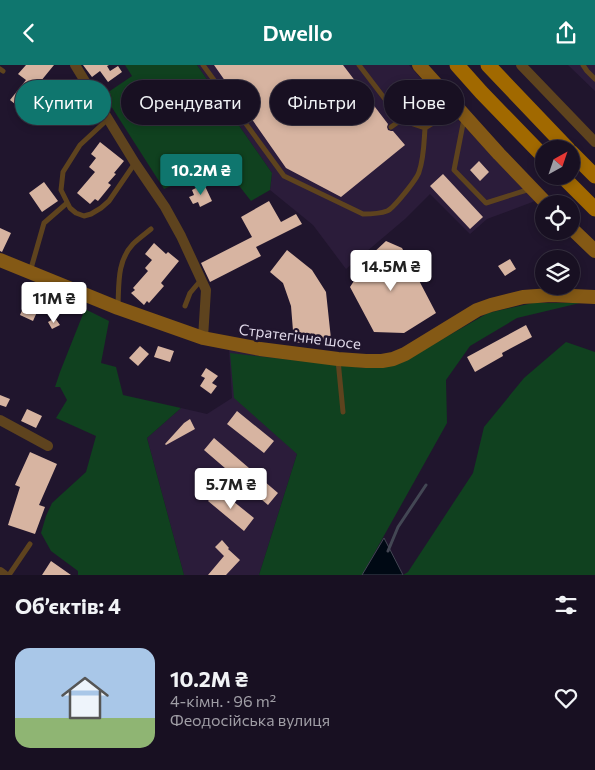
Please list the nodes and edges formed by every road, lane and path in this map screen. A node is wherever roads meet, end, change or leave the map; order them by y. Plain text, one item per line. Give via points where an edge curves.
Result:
1 (74, 65) edge
2 (203, 65) edge
3 (359, 65) edge
4 (419, 65) edge
5 (457, 65) edge
6 (488, 65) edge
7 (520, 65) edge
8 (583, 65) edge
9 (595, 79) edge
10 (83, 80) edge
11 (432, 80) edge
12 (384, 98) edge
13 (464, 116) edge
14 (111, 124) edge
15 (102, 125) edge
16 (394, 125) edge
17 (416, 125) edge
18 (430, 125) edge
19 (461, 125) edge
20 (391, 127) dead end
21 (425, 128) junction
22 (559, 140) edge
23 (595, 142) edge
24 (535, 148) edge
25 (580, 162) edge
26 (135, 163) junction
27 (595, 176) edge
28 (571, 185) edge
29 (532, 188) junction
30 (539, 195) edge
31 (68, 203) junction
32 (595, 209) edge
33 (151, 229) dead end
34 (580, 237) edge
35 (595, 251) edge
36 (0, 260) edge
37 (30, 273) junction
38 (201, 280) junction
39 (595, 297) edge
40 (185, 306) dead end
41 (118, 308) junction
42 (204, 338) junction
43 (338, 359) junction
44 (343, 412) dead end
45 (0, 420) edge
46 (48, 446) dead end
47 (30, 544) dead end
48 (0, 572) edge
49 (4, 575) edge
50 (9, 575) edge

1 - 10 street
2 - 21 lane via 284,176 363,214 389,211 413,183 419,173
3 - 12 lane
4 - 11 street
5 - 24 main road
6 - 22 main road
7 - 23 street
8 - 9 lane
13 - 29 street
14 - 26 street
15 - 31 lane via 80,145 63,172 61,190
16 - 20 lane
17 - 21 lane
18 - 21 lane
19 - 29 lane via 454,170 486,203
25 - 27 main road
26 - 31 lane via 109,201 91,215 76,213
26 - 38 street via 165,207
28 - 32 main road
29 - 30 street
31 - 37 lane via 44,223
33 - 41 lane via 134,243 121,263
34 - 35 street
36 - 37 street, Стратегічне шосе
37 - 41 street, Стратегічне шосе
38 - 40 lane via 190,293
38 - 42 street via 206,290
39 - 43 street, Стратегічне шосе via 523,297 477,310 393,359
41 - 42 street, Стратегічне шосе
42 - 43 street, Стратегічне шосе
43 - 44 lane
45 - 46 street
47 - 50 lane
48 - 49 street

